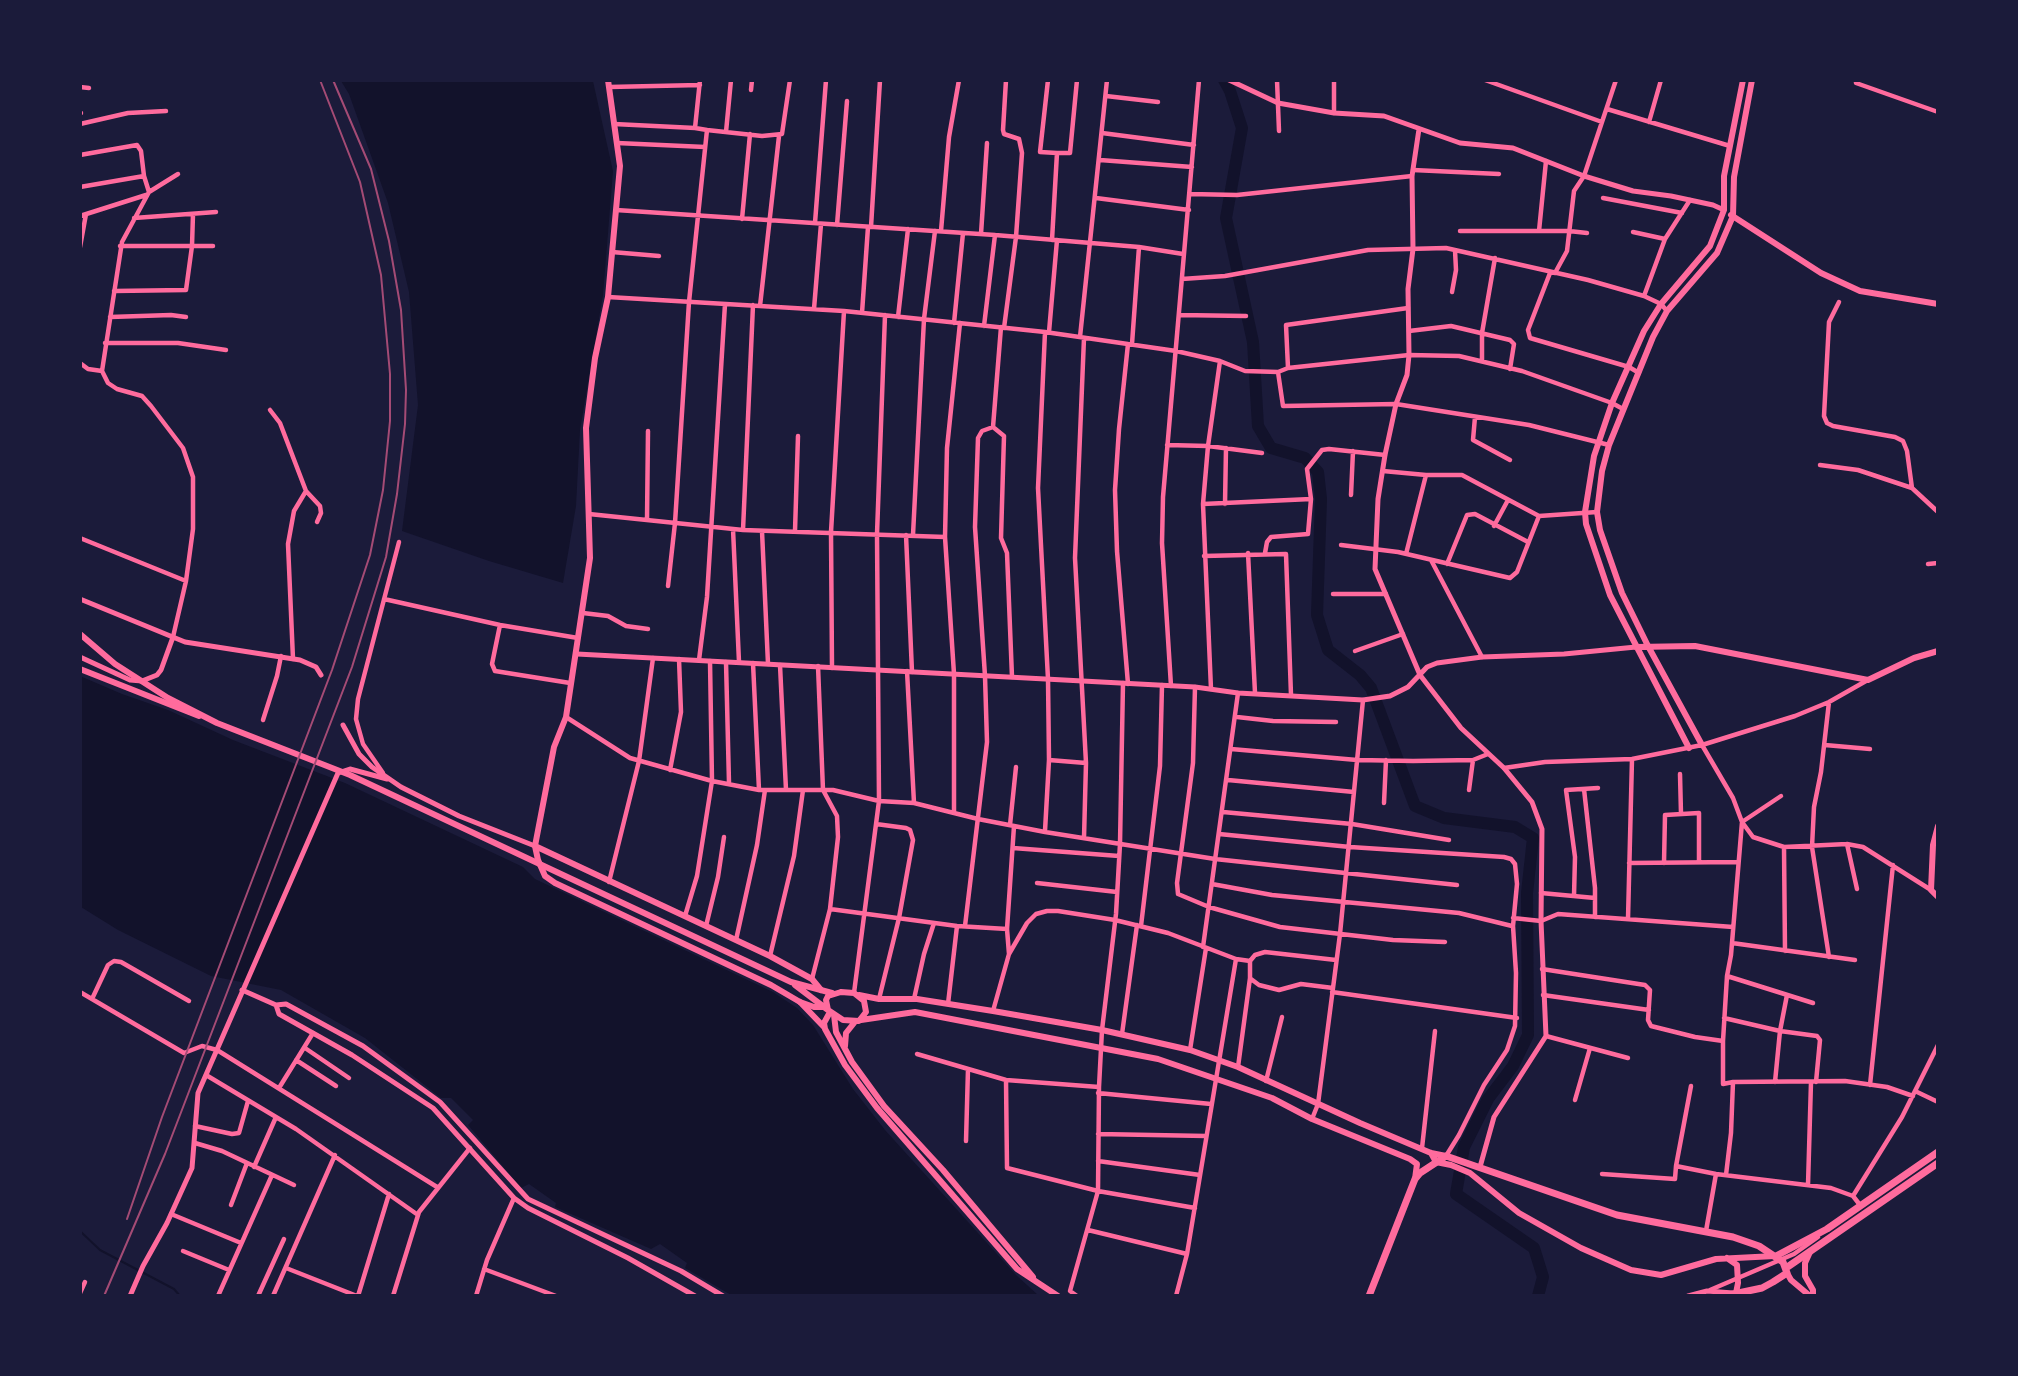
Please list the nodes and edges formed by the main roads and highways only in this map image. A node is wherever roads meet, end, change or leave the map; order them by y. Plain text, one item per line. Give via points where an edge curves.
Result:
1 (1743, 80) edge
2 (1752, 80) edge
3 (608, 84) edge
4 (1741, 94) junction
5 (1749, 97) junction
6 (1724, 210) junction
7 (1733, 216) junction
8 (1937, 304) edge
9 (80, 634) edge
10 (1647, 646) junction
11 (1636, 647) junction
12 (1937, 651) edge
13 (80, 669) edge
14 (217, 723) junction
15 (1702, 745) road end
16 (1689, 748) road end
17 (1937, 827) edge
18 (535, 846) junction
19 (1937, 897) edge
20 (791, 982) junction
21 (821, 990) junction
22 (832, 993) junction
23 (856, 994) junction
24 (800, 1002) junction
25 (829, 1011) junction
26 (858, 1021) junction
27 (824, 1027) junction
28 (845, 1049) junction
29 (1431, 1153) junction
30 (1937, 1154) edge
31 (1446, 1156) junction
32 (1436, 1162) junction
33 (1937, 1163) edge
34 (1474, 1168) junction
35 (1415, 1179) junction
36 (1810, 1252) junction
37 (1776, 1256) junction
38 (1727, 1258) junction
39 (1786, 1270) junction
40 (1034, 1279) junction
41 (1736, 1294) edge
42 (1058, 1296) edge
43 (1369, 1296) edge
44 (1724, 1296) edge
45 (1812, 1296) edge

1 - 4 main road
2 - 5 main road
3 - 18 main road via 620,166 608,297 586,428 590,558 566,717 554,747
4 - 5 main road
4 - 6 main road via 1724,176
5 - 7 main road via 1734,177
6 - 7 main road
6 - 11 main road via 1710,246 1644,331 1594,456 1586,524 1610,595
7 - 8 main road via 1821,273 1860,291
7 - 10 main road via 1717,253 1667,311 1653,337 1602,471 1597,512 1600,530
9 - 14 main road via 115,664
10 - 11 main road
10 - 12 main road via 1695,646 1868,680
10 - 15 main road
11 - 16 main road
13 - 14 main road
14 - 20 main road via 350,775
17 - 19 main road via 1931,890
18 - 21 main road via 770,956 812,979
18 - 24 main road via 545,876 555,883
20 - 21 main road
20 - 25 main road
21 - 22 main road
22 - 23 main road
22 - 25 main road via 826,1000
23 - 26 main road via 866,1008
23 - 29 main road via 993,1011 1190,1050
24 - 25 main road
24 - 27 main road
25 - 26 main road
25 - 27 main road
25 - 28 main road
26 - 28 main road via 846,1033
26 - 35 main road via 915,1012 1158,1059 1272,1098 1410,1159 1417,1164
27 - 40 main road via 877,1108 1017,1269
28 - 40 main road via 884,1106
29 - 31 main road
29 - 32 main road
30 - 37 highway via 1827,1229
31 - 32 highway
31 - 34 highway
32 - 34 main road
32 - 35 highway
33 - 36 highway
34 - 37 highway via 1617,1215 1706,1231
34 - 38 main road via 1518,1213 1631,1270 1661,1275
35 - 43 highway
36 - 39 highway
36 - 45 main road via 1805,1276
37 - 38 main road
37 - 39 highway
38 - 41 main road via 1737,1265
39 - 41 highway via 1762,1288
39 - 45 main road via 1791,1280
40 - 42 main road
41 - 44 highway

